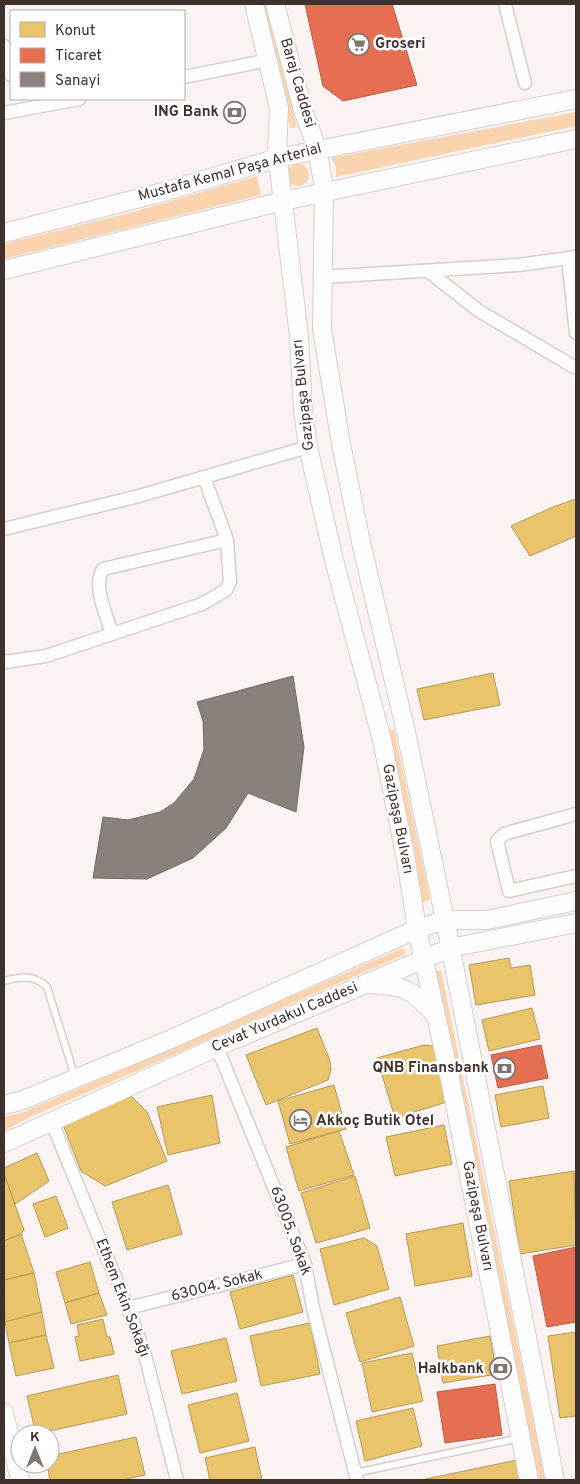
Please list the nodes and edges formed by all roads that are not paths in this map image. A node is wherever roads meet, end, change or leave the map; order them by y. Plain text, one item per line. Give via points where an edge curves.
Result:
1 (254, 4) edge
2 (275, 4) edge
3 (505, 4) edge
4 (4, 46) edge
5 (269, 60) junction
6 (10, 71) edge
7 (185, 78) edge
8 (524, 83) dead end
9 (576, 99) edge
10 (69, 100) edge
11 (19, 105) edge
12 (4, 113) edge
13 (576, 139) edge
14 (317, 149) junction
15 (278, 158) junction
16 (324, 192) junction
17 (283, 201) junction
18 (4, 233) edge
19 (572, 257) edge
20 (4, 270) edge
21 (428, 271) junction
22 (322, 277) junction
23 (576, 333) edge
24 (576, 368) edge
25 (308, 446) junction
26 (204, 477) junction
27 (4, 529) edge
28 (227, 540) junction
29 (112, 634) junction
30 (4, 662) edge
31 (576, 814) edge
32 (576, 876) edge
33 (576, 901) edge
34 (445, 920) junction
35 (576, 923) edge
36 (417, 929) junction
37 (450, 948) junction
38 (424, 958) junction
39 (4, 981) edge
40 (365, 984) junction
41 (436, 1016) junction
42 (217, 1047) junction
43 (76, 1078) junction
44 (4, 1105) edge
45 (51, 1120) junction
46 (4, 1143) edge
47 (305, 1264) junction
48 (128, 1308) junction
49 (4, 1413) edge
50 (511, 1440) dead end
51 (356, 1477) edge
52 (20, 1480) edge
53 (177, 1480) edge
54 (529, 1480) edge
55 (555, 1480) edge

1 - 5 main road, Baraj Caddesi
2 - 14 main road, Baraj Caddesi via 303,110
3 - 8 street
4 - 6 street
5 - 7 street
5 - 15 main road, Baraj Caddesi via 279,108
9 - 14 main road, Mustafa Kemal Paşa Arterial
10 - 11 street
11 - 12 street
13 - 16 main road
14 - 15 main road, Mustafa Kemal Paşa Arterial
14 - 16 main road, Baraj Caddesi
15 - 17 main road, Gazipaşa Bulvarı
15 - 18 main road, Mustafa Kemal Paşa Arterial
16 - 17 main road
16 - 22 main road, Gazipaşa Bulvarı
17 - 20 main road
17 - 25 main road, Gazipaşa Bulvarı
19 - 21 street via 518,265
19 - 23 street
21 - 22 street
21 - 24 street via 479,311
22 - 34 main road, Gazipaşa Bulvarı via 322,329 341,444
25 - 26 street
25 - 36 main road, Gazipaşa Bulvarı via 334,560 382,740
26 - 27 street
26 - 28 street
28 - 29 street via 230,582 219,596
28 - 29 street via 102,569 98,585
29 - 30 street via 46,656
31 - 32 street via 504,834 497,841 509,891
33 - 34 main road, Cevat Yurdakul Caddesi via 487,920
34 - 36 main road, Cevat Yurdakul Caddesi
34 - 37 main road, Gazipaşa Bulvarı
35 - 37 main road, Cevat Yurdakul Caddesi
36 - 38 main road, Gazipaşa Bulvarı
36 - 43 main road, Cevat Yurdakul Caddesi
37 - 38 main road, Cevat Yurdakul Caddesi
37 - 55 main road, Gazipaşa Bulvarı
38 - 40 main road, Cevat Yurdakul Caddesi
38 - 41 main road, Gazipaşa Bulvarı
39 - 43 lane via 28,977 40,980 47,987
40 - 41 main road via 408,990
40 - 42 main road, Cevat Yurdakul Caddesi
41 - 54 main road, Gazipaşa Bulvarı
42 - 45 main road, Cevat Yurdakul Caddesi
42 - 47 street, 63005. Sokak
43 - 44 main road, Cevat Yurdakul Caddesi
45 - 46 main road, Cevat Yurdakul Caddesi
45 - 48 street, Ethem Ekin Sokağı
47 - 48 street, 63004. Sokak
47 - 51 street, 63005. Sokak
48 - 53 street, Ethem Ekin Sokağı via 145,1355
49 - 52 main road
50 - 51 lane

